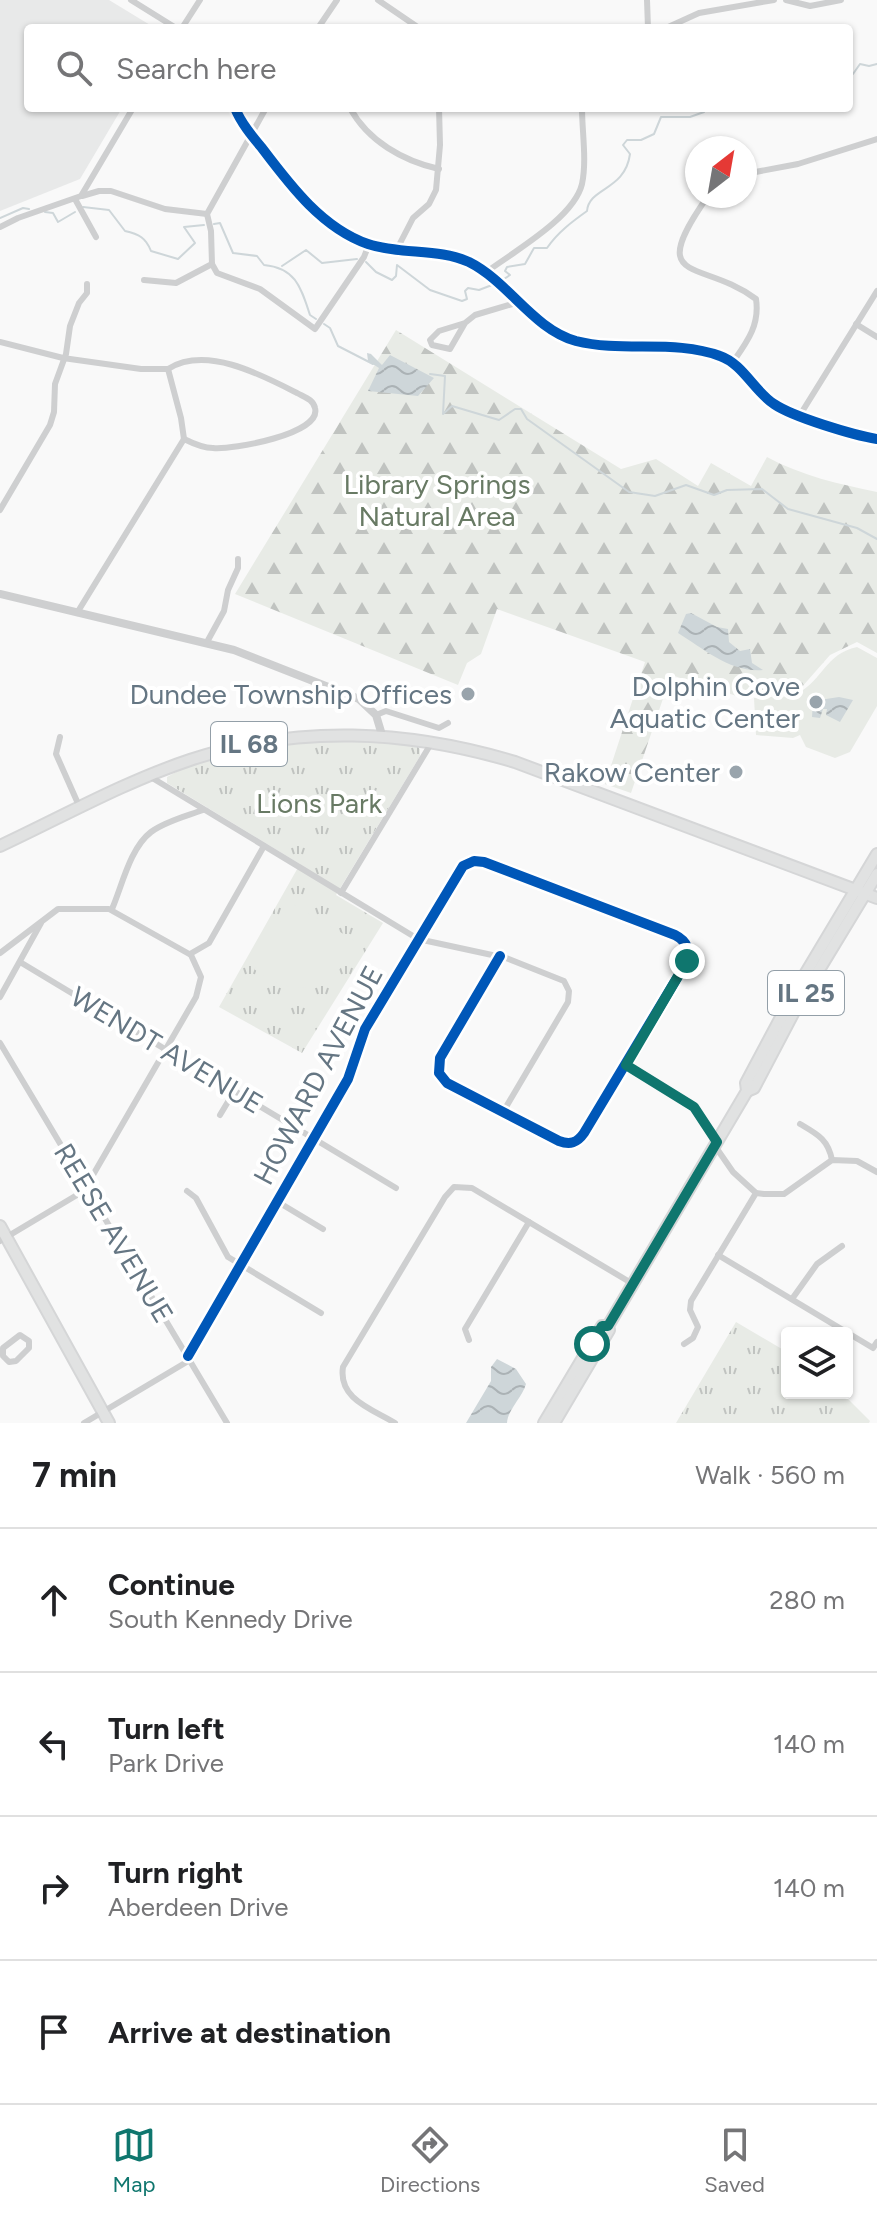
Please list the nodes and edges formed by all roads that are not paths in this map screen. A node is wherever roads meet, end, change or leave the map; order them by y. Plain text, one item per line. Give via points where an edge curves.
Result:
1 (131, 0) edge
2 (200, 0) edge
3 (337, 0) edge
4 (378, 0) edge
5 (647, 0) edge
6 (774, 0) edge
7 (786, 0) edge
8 (841, 0) edge
9 (172, 24) edge
10 (182, 24) edge
11 (321, 24) edge
12 (413, 24) edge
13 (648, 24) edge
14 (675, 24) edge
15 (131, 112) edge
16 (238, 112) edge
17 (264, 112) edge
18 (352, 112) edge
19 (439, 112) edge
20 (582, 112) edge
21 (252, 135) junction
22 (877, 139) edge
23 (439, 169) junction
24 (757, 172) edge
25 (78, 197) junction
26 (700, 208) edge
27 (207, 214) junction
28 (0, 227) edge
29 (96, 237) dead end
30 (369, 244) junction
31 (396, 251) junction
32 (212, 264) junction
33 (485, 273) junction
34 (144, 280) dead end
35 (87, 284) dead end
36 (877, 291) edge
37 (519, 302) junction
38 (465, 323) junction
39 (856, 324) junction
40 (877, 337) edge
41 (0, 342) edge
42 (63, 358) junction
43 (733, 362) junction
44 (168, 369) junction
45 (800, 415) junction
46 (184, 439) junction
47 (877, 439) edge
48 (0, 510) edge
49 (238, 559) dead end
50 (0, 594) edge
51 (77, 613) junction
52 (207, 642) junction
53 (376, 715) junction
54 (448, 723) dead end
55 (382, 735) junction
56 (60, 737) dead end
57 (432, 742) junction
58 (149, 776) junction
59 (80, 808) junction
60 (203, 810) junction
61 (0, 846) edge
62 (264, 846) junction
63 (877, 854) edge
64 (877, 874) edge
65 (860, 892) junction
66 (341, 893) junction
67 (877, 898) edge
68 (112, 909) junction
69 (43, 919) junction
70 (418, 939) junction
71 (0, 953) edge
72 (190, 954) junction
73 (500, 956) junction
74 (20, 962) junction
75 (0, 997) edge
76 (0, 1043) edge
77 (166, 1050) junction
78 (626, 1065) junction
79 (235, 1090) junction
80 (503, 1112) junction
81 (220, 1115) dead end
82 (800, 1124) dead end
83 (314, 1138) junction
84 (716, 1144) junction
85 (832, 1160) junction
86 (877, 1172) edge
87 (87, 1188) junction
88 (396, 1188) dead end
89 (187, 1191) dead end
90 (756, 1193) junction
91 (278, 1202) junction
92 (529, 1222) junction
93 (0, 1226) edge
94 (323, 1229) dead end
95 (3, 1239) edge
96 (842, 1246) dead end
97 (718, 1255) junction
98 (241, 1266) junction
99 (633, 1284) junction
100 (792, 1299) junction
101 (321, 1313) dead end
102 (608, 1326) junction
103 (0, 1338) edge
104 (469, 1340) dead end
105 (8, 1342) junction
106 (684, 1344) dead end
107 (875, 1345) edge
108 (189, 1358) junction
109 (103, 1412) junction
110 (84, 1423) edge
111 (109, 1423) edge
112 (227, 1423) edge
113 (395, 1423) edge
114 (544, 1423) edge
115 (554, 1423) edge

1 - 9 street
2 - 10 street
3 - 11 street
4 - 12 street
5 - 13 street
6 - 14 street via 699,13
7 - 8 street via 810,6
15 - 25 street
16 - 21 street
17 - 21 street
18 - 23 street via 365,132 402,157
19 - 23 street
20 - 33 street via 584,168 579,192 561,216
21 - 27 street
21 - 30 street via 309,205
22 - 24 street
23 - 31 street via 434,196 413,218
25 - 27 street via 111,191 165,209
25 - 28 street
25 - 29 street
26 - 43 street via 681,236 682,261 756,299 752,333
27 - 32 street
30 - 31 street
30 - 32 street via 315,329 260,289 217,273
31 - 33 street via 452,257
32 - 34 street via 176,283
33 - 37 street
35 - 42 street
36 - 39 street
37 - 38 street
37 - 43 street via 571,340 702,351
38 - 38 street via 450,349 432,345 434,334
39 - 40 street
39 - 45 street
41 - 42 street
42 - 44 street
42 - 48 street via 47,432
43 - 45 street via 774,404
44 - 46 street
44 - 46 street via 198,360 237,367 310,399 316,409 308,425 283,437 222,448
45 - 47 street
46 - 51 street
49 - 52 street via 223,613
50 - 51 street
51 - 52 street
52 - 53 street via 348,694
53 - 54 street via 386,711 440,728
53 - 55 street
55 - 57 main road, IL 68
55 - 58 main road, IL 68 via 263,741
56 - 59 street via 56,754
57 - 65 main road, IL 68 via 515,762
57 - 66 street
58 - 59 main road, IL 68
58 - 60 street
59 - 61 main road, IL 68
60 - 62 street
60 - 68 street via 147,836
62 - 66 street
62 - 72 street via 209,943
63 - 65 main road, IL 25
64 - 65 main road, IL 25
65 - 67 main road, IL 68
65 - 84 main road, IL 25 via 754,1088 747,1091
66 - 70 street
68 - 69 street via 65,907
68 - 72 street
69 - 71 street
69 - 74 street
70 - 73 street
70 - 78 street, HOWARD AVENUE via 460,870 471,862 484,862 675,935 687,947 687,961
70 - 83 street, HOWARD AVENUE via 363,1033 352,1072
72 - 77 street via 200,972 200,989
73 - 80 street via 440,1058 439,1072 447,1083
73 - 80 street via 559,978 569,989 568,1002
74 - 75 street
74 - 77 street, WENDT AVENUE
76 - 87 street, REESE AVENUE
77 - 79 street, WENDT AVENUE
77 - 87 street
78 - 80 street via 582,1137 571,1143
78 - 84 street via 694,1107
79 - 81 street
79 - 83 street, WENDT AVENUE
82 - 85 street via 824,1139
83 - 88 street, WENDT AVENUE
83 - 91 street, HOWARD AVENUE
84 - 90 street via 733,1172
84 - 99 main road, IL 25
85 - 86 street via 857,1161
85 - 90 street via 784,1194
87 - 95 street
87 - 108 street, REESE AVENUE
89 - 98 street via 196,1198 225,1253
90 - 97 street
91 - 94 street
91 - 98 street, HOWARD AVENUE
92 - 99 street
92 - 104 street via 465,1329
92 - 113 street via 469,1186 454,1187 445,1197 343,1367 350,1396
93 - 95 main road
95 - 109 main road
96 - 100 street via 817,1264
97 - 100 street
97 - 106 street via 691,1301 698,1327
98 - 101 street
98 - 108 street, HOWARD AVENUE
99 - 102 main road, IL 25
100 - 107 street
102 - 114 main road, IL 25 via 602,1326
102 - 115 main road, IL 25
103 - 105 street
105 - 105 street via 3,1356 12,1363 30,1344 20,1335
108 - 109 street, HOWARD AVENUE
108 - 112 street, REESE AVENUE
109 - 110 street, HOWARD AVENUE
109 - 111 main road

